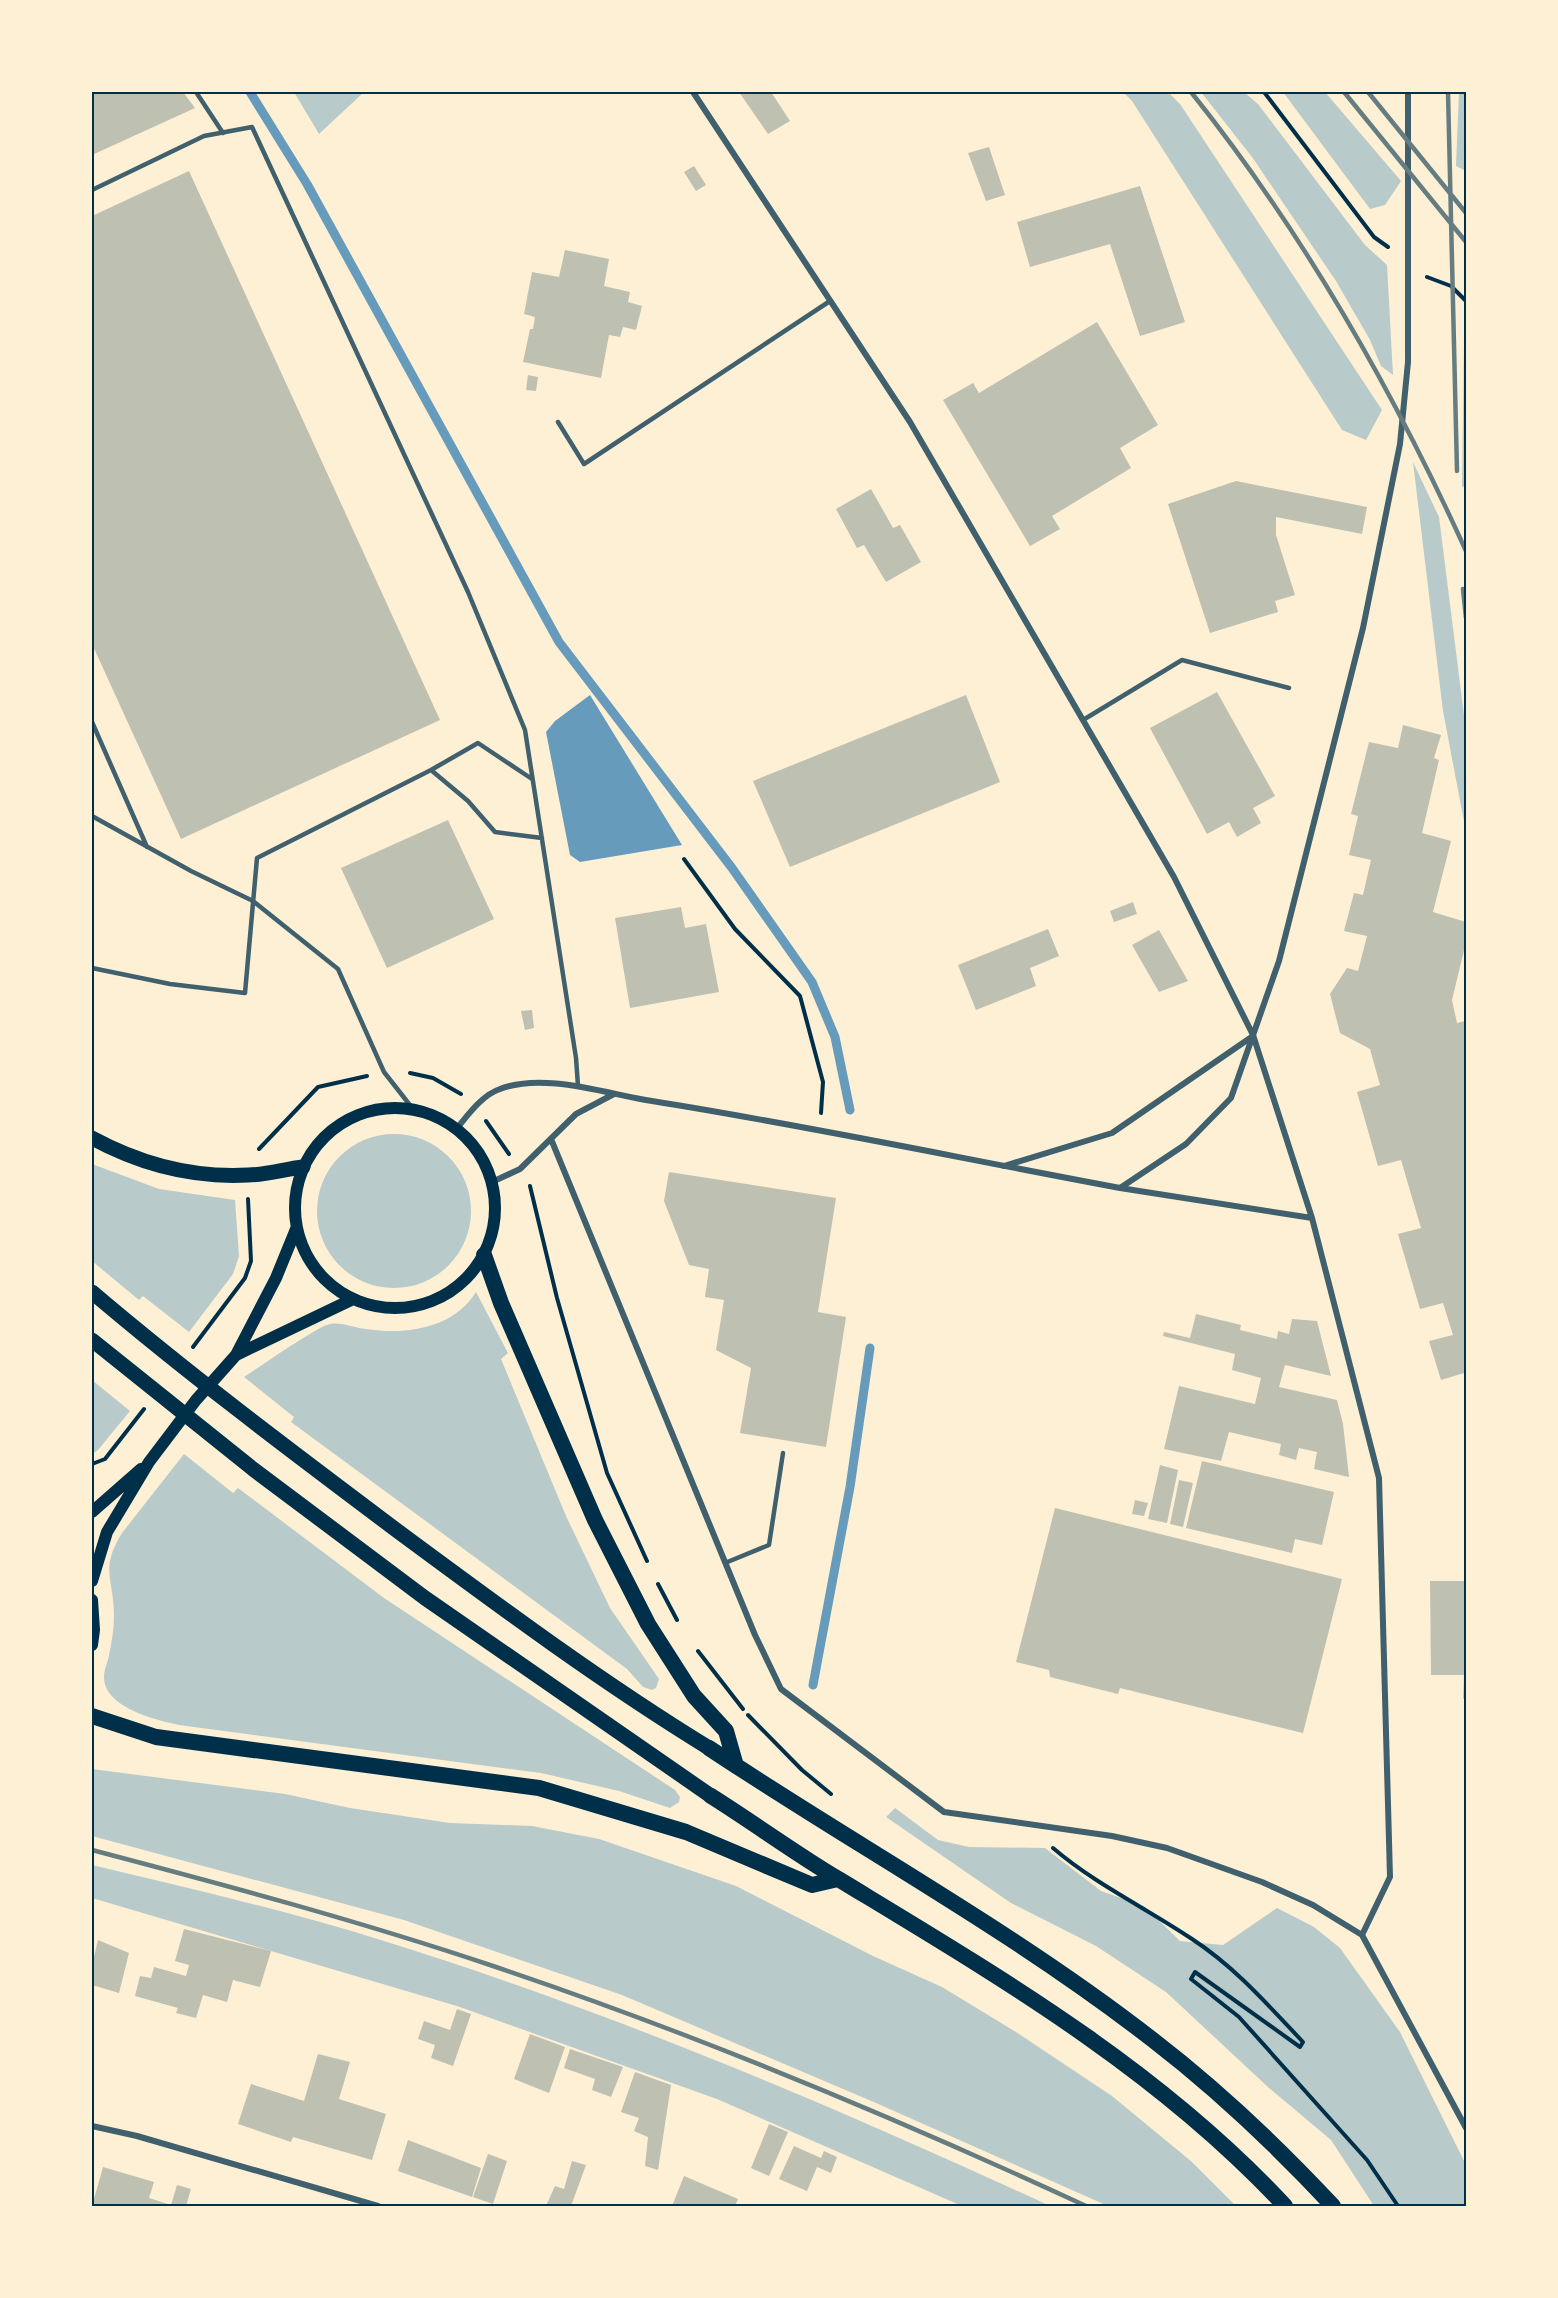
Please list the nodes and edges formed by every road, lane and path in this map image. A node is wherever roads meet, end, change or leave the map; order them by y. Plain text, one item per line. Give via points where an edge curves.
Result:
1 (196, 92) edge
2 (693, 92) edge
3 (1264, 92) edge
4 (1408, 92) edge
5 (223, 133) junction
6 (92, 190) edge
7 (1409, 268) junction
8 (830, 301) junction
9 (1467, 301) edge
10 (558, 422) dead end
11 (1289, 688) dead end
12 (1083, 720) junction
13 (92, 722) edge
14 (431, 770) junction
15 (533, 779) junction
16 (92, 816) edge
17 (542, 838) junction
18 (147, 847) junction
19 (684, 859) dead end
20 (253, 900) junction
21 (92, 968) edge
22 (1253, 1035) junction
23 (384, 1072) junction
24 (578, 1086) junction
25 (614, 1094) junction
26 (476, 1106) junction
27 (413, 1109) junction
28 (457, 1128) junction
29 (820, 1129) junction
30 (92, 1138) edge
31 (551, 1139) junction
32 (1003, 1166) junction
33 (303, 1167) junction
34 (520, 1169) junction
35 (250, 1176) junction
36 (492, 1182) junction
37 (1119, 1188) junction
38 (1312, 1218) junction
39 (296, 1229) junction
40 (484, 1255) junction
41 (92, 1292) edge
42 (351, 1299) junction
43 (96, 1344) edge
44 (188, 1354) dead end
45 (236, 1355) junction
46 (145, 1408) dead end
47 (783, 1454) dead end
48 (149, 1462) junction
49 (92, 1464) edge
50 (92, 1512) edge
51 (725, 1563) junction
52 (648, 1565) dead end
53 (653, 1574) dead end
54 (92, 1581) edge
55 (92, 1600) edge
56 (682, 1629) dead end
57 (92, 1645) edge
58 (695, 1647) dead end
59 (92, 1716) edge
60 (709, 1748) joint
61 (736, 1766) junction
62 (711, 1796) joint
63 (837, 1799) dead end
64 (1050, 1828) junction
65 (838, 1879) junction
66 (1362, 1935) junction
67 (92, 2126) edge
68 (1467, 2128) edge
69 (378, 2206) edge
70 (1285, 2206) edge
71 (1333, 2206) edge
72 (1398, 2206) edge

1 - 5 lane
2 - 8 street
3 - 7 path via 1374,237
4 - 7 street
5 - 6 lane via 204,136
5 - 15 lane via 252,127 468,592 525,730
7 - 9 path via 1451,286
7 - 22 street via 1408,362 1400,444 1358,651 1280,961
8 - 10 lane via 584,464
8 - 12 street via 910,423
11 - 12 lane via 1182,660
12 - 22 street via 1174,877
13 - 18 lane
14 - 15 lane via 477,743
14 - 17 lane via 468,801 495,832
14 - 20 lane via 257,858
15 - 17 lane
16 - 18 lane
17 - 24 lane
18 - 20 lane
19 - 29 path via 735,928 800,996 823,1082
20 - 21 lane via 245,993 170,984
20 - 23 lane via 338,969
22 - 32 street via 1112,1133
22 - 37 street via 1231,1098 1186,1144
22 - 38 street
23 - 26 path via 433,1078
23 - 27 lane
23 - 35 path via 318,1087 250,1160
24 - 25 street
24 - 26 street via 525,1084 499,1089
25 - 29 street
25 - 31 street via 576,1114
26 - 28 street
26 - 34 path
27 - 28 main road
27 - 33 main road via 386,1108 360,1113 336,1126 317,1144
28 - 36 main road via 484,1161
29 - 32 street
30 - 35 main road via 119,1153 190,1174
31 - 34 street
31 - 51 street
32 - 37 street
33 - 35 main road
33 - 39 main road via 294,1197
34 - 36 street
34 - 52 path via 532,1190 557,1298 607,1473
35 - 44 path via 251,1261 231,1299
36 - 40 main road via 496,1206 493,1231
37 - 38 street
38 - 66 street via 1378,1478 1390,1877
39 - 42 main road via 315,1270
39 - 45 main road via 276,1278
40 - 42 main road via 466,1280 441,1298 412,1308 381,1308
40 - 61 highway via 595,1520 648,1624 694,1696 726,1731
41 - 60 main road via 276,1440 640,1706
42 - 45 main road
43 - 62 main road via 253,1469 425,1598
45 - 48 main road
46 - 49 path via 105,1459
47 - 51 lane via 769,1545
48 - 50 main road
48 - 54 main road via 107,1532
51 - 64 street via 781,1689 798,1704 944,1812
53 - 56 path
55 - 57 main road
58 - 63 path via 752,1721
59 - 65 highway via 156,1737 539,1788 686,1832 812,1885
60 - 61 highway
61 - 71 highway via 1039,1959 1152,2039 1244,2116
62 - 65 highway
64 - 66 street via 1167,1848 1218,1865 1313,1905
64 - 72 path via 1051,1847 1074,1866 1193,1940 1242,1977 1303,2042 1300,2047 1195,1972 1191,1979 1239,2017 1366,2160
65 - 70 highway via 908,1919 1116,2055 1191,2117
66 - 68 street
67 - 69 street

